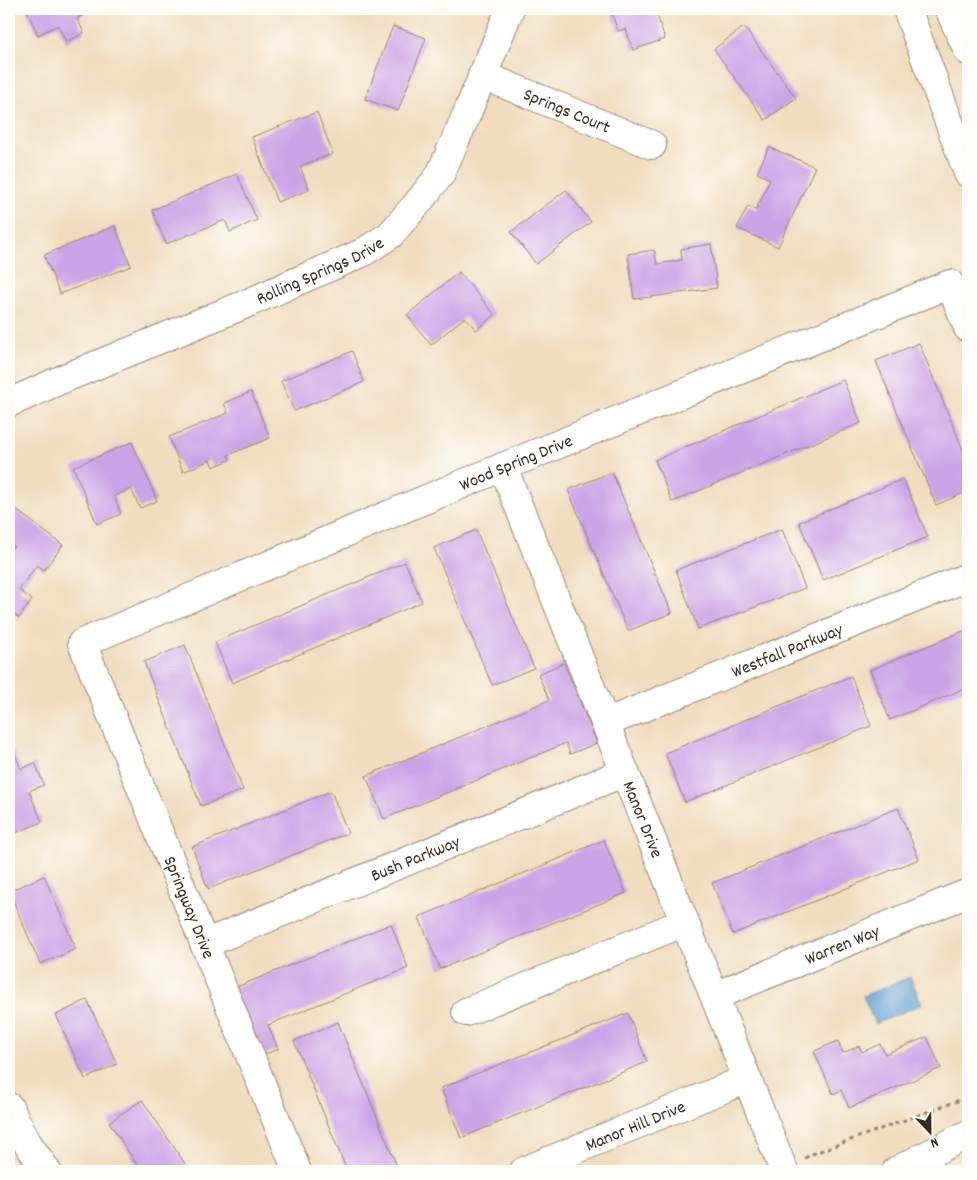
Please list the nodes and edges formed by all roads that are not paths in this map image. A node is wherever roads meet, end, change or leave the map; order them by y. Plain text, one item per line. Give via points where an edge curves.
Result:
1 (510, 9) edge
2 (907, 9) edge
3 (949, 9) edge
4 (968, 51) edge
5 (482, 75) junction
6 (652, 146) dead end
7 (968, 174) edge
8 (968, 328) edge
9 (9, 403) edge
10 (503, 467) junction
11 (968, 577) edge
12 (82, 643) joint
13 (605, 723) junction
14 (625, 772) junction
15 (968, 893) edge
16 (685, 922) junction
17 (204, 944) junction
18 (714, 996) junction
19 (466, 1012) dead end
20 (747, 1079) junction
21 (9, 1107) edge
22 (968, 1134) edge
23 (968, 1153) edge
24 (47, 1171) edge
25 (297, 1171) edge
26 (524, 1171) edge
27 (784, 1171) edge
28 (896, 1171) edge
29 (911, 1171) edge

1 - 5 main road, Rolling Springs Drive
2 - 7 main road
3 - 4 main road
5 - 6 main road, Springs Court
5 - 9 main road, Rolling Springs Drive via 440,175 390,235 362,253
8 - 10 main road, Wood Spring Drive via 950,284
10 - 12 main road, Wood Spring Drive
10 - 13 main road, Manor Drive
11 - 13 main road, Westfall Parkway
12 - 17 main road, Springway Drive
13 - 14 main road, Manor Drive
14 - 16 main road, Manor Drive
14 - 17 main road, Bush Parkway
15 - 18 main road, Warren Way
16 - 18 main road, Manor Drive
16 - 19 main road
17 - 25 main road, Springway Drive
18 - 20 main road, Manor Drive
20 - 26 main road, Manor Hill Drive
20 - 27 main road, Manor Drive
21 - 24 main road via 28,1144
22 - 28 main road
23 - 29 main road

